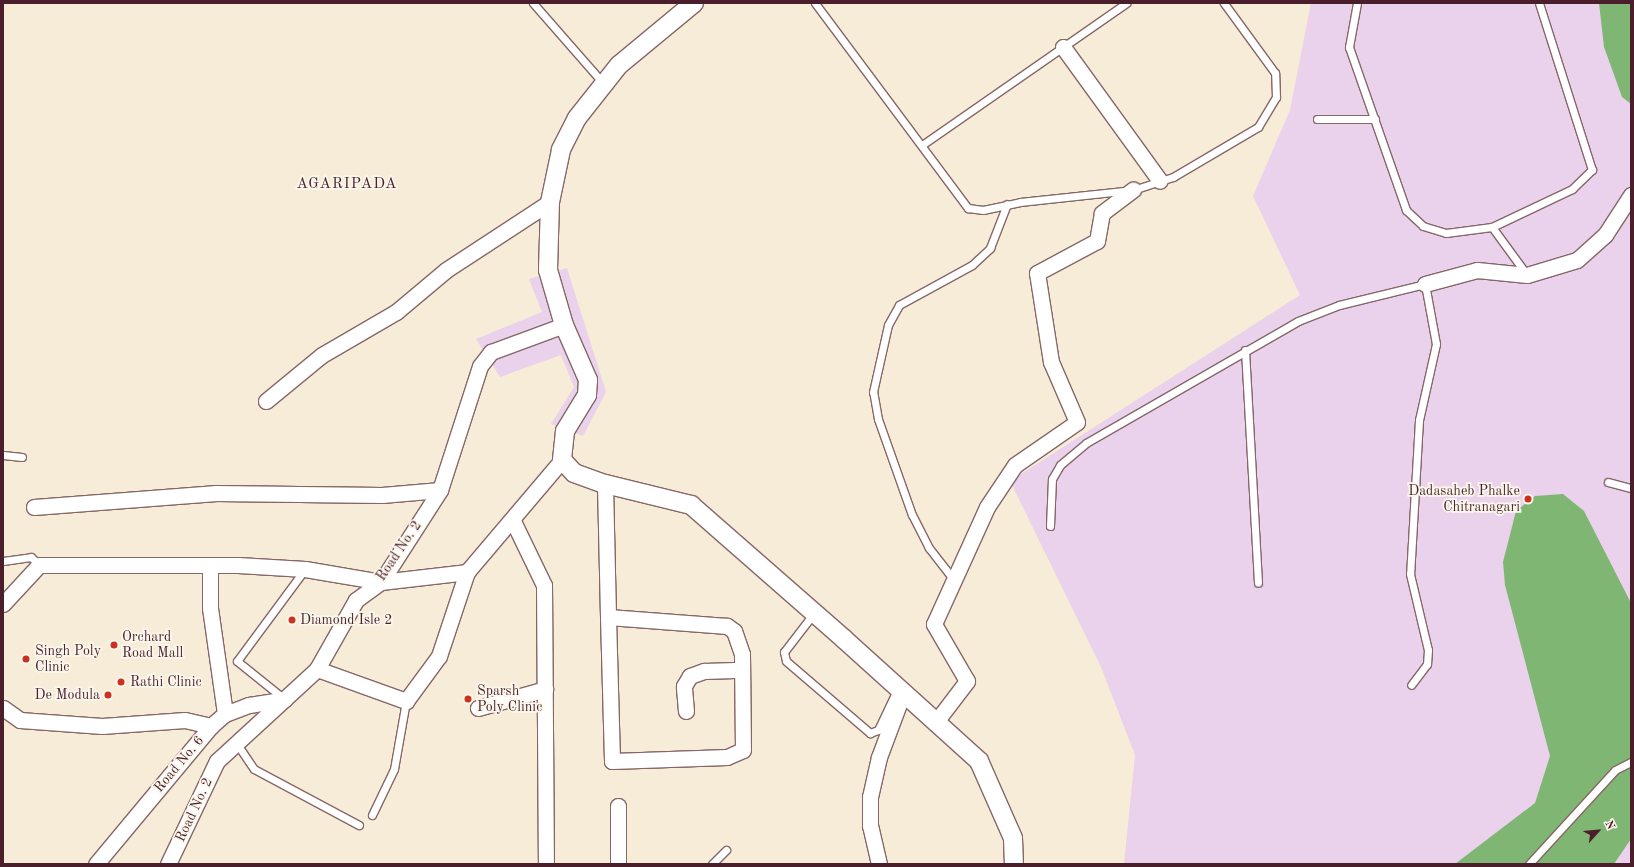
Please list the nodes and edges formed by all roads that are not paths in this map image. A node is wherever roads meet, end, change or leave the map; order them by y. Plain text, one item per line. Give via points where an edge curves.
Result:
1 (533, 3) edge
2 (694, 3) edge
3 (815, 3) edge
4 (1126, 3) edge
5 (1224, 3) edge
6 (1357, 3) edge
7 (1539, 3) edge
8 (1063, 47) junction
9 (604, 84) junction
10 (1317, 119) dead end
11 (1375, 119) junction
12 (922, 146) junction
13 (1160, 181) junction
14 (1132, 190) junction
15 (1631, 195) edge
16 (550, 202) junction
17 (1007, 204) junction
18 (1492, 227) junction
19 (1527, 275) junction
20 (1425, 284) junction
21 (564, 325) junction
22 (1245, 350) junction
23 (266, 401) dead end
24 (3, 455) edge
25 (22, 457) dead end
26 (562, 460) junction
27 (1608, 482) dead end
28 (605, 484) junction
29 (1631, 488) edge
30 (440, 490) junction
31 (34, 506) dead end
32 (513, 521) junction
33 (1050, 526) dead end
34 (3, 561) edge
35 (39, 565) junction
36 (210, 565) junction
37 (305, 569) junction
38 (467, 572) junction
39 (954, 580) junction
40 (381, 582) junction
41 (1258, 583) dead end
42 (4, 603) edge
43 (814, 613) junction
44 (608, 617) junction
45 (317, 669) junction
46 (742, 670) junction
47 (1411, 685) dead end
48 (545, 689) junction
49 (900, 691) junction
50 (285, 699) junction
51 (406, 701) junction
52 (3, 708) edge
53 (478, 708) dead end
54 (686, 711) dead end
55 (225, 714) junction
56 (935, 723) junction
57 (211, 726) junction
58 (237, 744) junction
59 (1631, 762) edge
60 (618, 806) dead end
61 (372, 815) dead end
62 (359, 825) dead end
63 (726, 850) dead end
64 (96, 864) edge
65 (168, 864) edge
66 (546, 864) edge
67 (618, 864) edge
68 (712, 864) edge
69 (879, 864) edge
70 (1014, 864) edge
71 (1529, 864) edge

1 - 9 lane
2 - 9 street via 619,65
3 - 12 lane
4 - 8 lane
5 - 13 lane via 1275,73 1276,97 1258,127 1173,177
6 - 11 lane via 1349,47
7 - 18 lane via 1592,170 1572,189
8 - 12 lane
8 - 13 street
9 - 16 street via 577,118 561,150
10 - 11 lane
11 - 18 lane via 1406,210 1424,226 1446,234
12 - 17 lane via 968,208 983,210
13 - 14 lane
14 - 17 lane
14 - 39 street via 1102,213 1097,241 1037,273 1051,362 1077,422 1015,465 987,507
15 - 19 street via 1605,235 1577,260
16 - 21 street via 548,270
16 - 23 street via 446,270 396,312 322,355
17 - 39 lane via 990,248 972,265 899,305 888,325 873,392 878,419 912,516 929,548
18 - 19 lane
19 - 20 street via 1477,270
20 - 22 lane via 1340,305 1298,321
20 - 47 lane via 1436,344 1419,420 1410,574 1428,650 1427,664
21 - 26 street via 588,380 587,395 565,431
21 - 30 street, Road No. 2 via 491,352 480,366
22 - 33 lane via 1072,453 1052,479
22 - 41 lane
24 - 25 lane
26 - 28 street via 574,473
26 - 32 street
27 - 29 lane
28 - 43 street via 690,505
28 - 44 street
30 - 31 street via 382,495 216,493
30 - 40 street, Road No. 2
32 - 38 street
32 - 48 street via 544,585
34 - 35 lane via 31,557
35 - 36 street
35 - 42 street
36 - 37 street
36 - 55 street via 210,608
37 - 40 street
37 - 50 lane via 237,661
38 - 40 street
38 - 51 street via 439,656
39 - 56 street via 934,624 967,681
40 - 45 street, Road No. 2 via 356,600
43 - 49 street
43 - 49 lane via 784,652 786,661 870,733 878,730
44 - 46 street via 727,626 739,637
44 - 46 street via 612,761 738,754 745,742
45 - 50 street, Road No. 2
45 - 51 street
46 - 54 street via 704,671 690,676 684,686
48 - 53 street
48 - 66 street
49 - 56 street
49 - 69 street via 879,757 870,797 870,826
50 - 55 street, Road No. 6 via 249,705
50 - 58 street, Road No. 2
51 - 61 lane via 394,768
52 - 57 street via 20,720 102,726 185,720
55 - 57 street, Road No. 6
56 - 70 street via 978,761 1013,838
57 - 64 street, Road No. 6
58 - 62 lane via 254,770
58 - 65 street, Road No. 2 via 216,761
59 - 71 lane via 1615,770
60 - 67 street
63 - 68 lane

